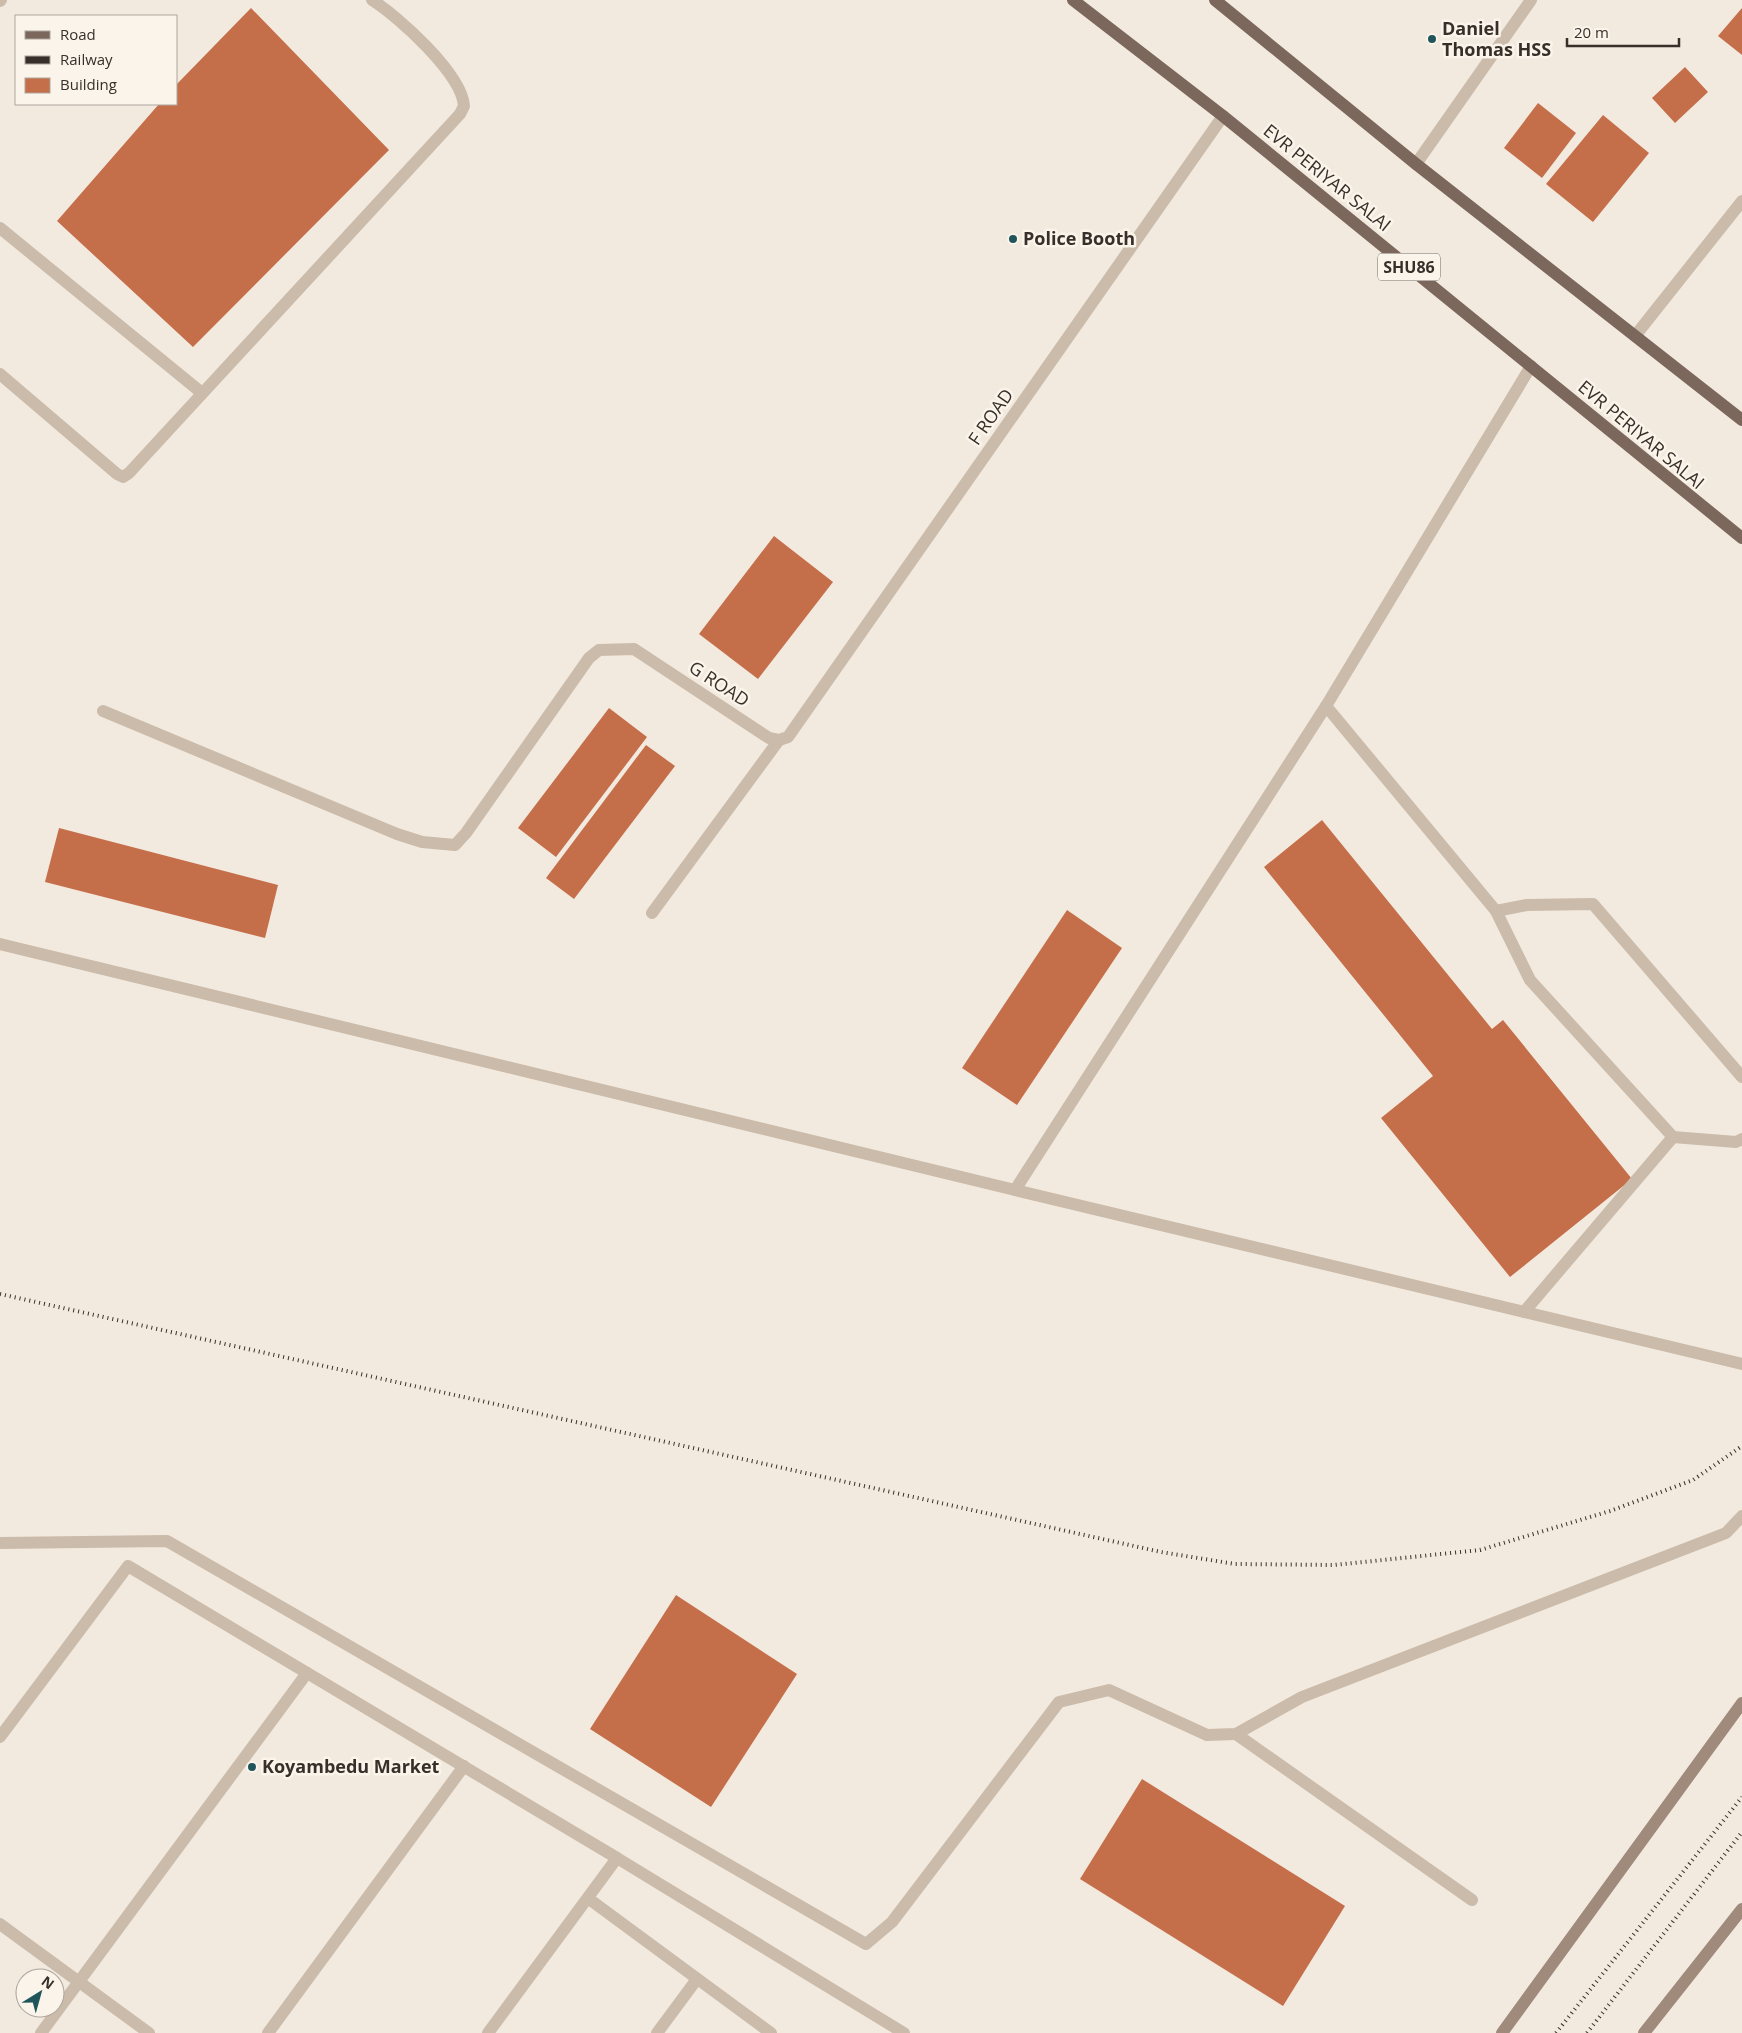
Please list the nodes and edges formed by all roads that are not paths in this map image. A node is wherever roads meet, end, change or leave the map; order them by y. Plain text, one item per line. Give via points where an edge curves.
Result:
1 (372, 0) edge
2 (1073, 0) edge
3 (1215, 0) edge
4 (1531, 0) edge
5 (1223, 116) junction
6 (1416, 164) junction
7 (1742, 201) edge
8 (0, 228) edge
9 (1635, 336) junction
10 (1531, 366) junction
11 (0, 374) edge
12 (202, 393) junction
13 (1742, 420) edge
14 (1742, 538) edge
15 (1326, 706) junction
16 (103, 711) dead end
17 (784, 738) junction
18 (1496, 911) junction
19 (652, 913) dead end
20 (0, 944) edge
21 (1742, 1076) edge
22 (1673, 1137) junction
23 (1742, 1139) edge
24 (1015, 1190) junction
25 (1524, 1312) junction
26 (1742, 1364) edge
27 (1742, 1516) edge
28 (0, 1544) edge
29 (307, 1673) junction
30 (1742, 1703) edge
31 (1236, 1734) junction
32 (0, 1737) edge
33 (464, 1766) junction
34 (617, 1858) junction
35 (589, 1899) junction
36 (1472, 1900) dead end
37 (1742, 1909) edge
38 (0, 1924) edge
39 (697, 1979) junction
40 (79, 1982) junction
41 (41, 2033) edge
42 (148, 2033) edge
43 (268, 2033) edge
44 (488, 2033) edge
45 (657, 2033) edge
46 (771, 2033) edge
47 (904, 2033) edge
48 (1502, 2033) edge
49 (1644, 2033) edge

1 - 12 street via 409,27 425,45 459,89 464,106
2 - 5 main road, EVR PERIYAR SALAI / SHU86
3 - 6 main road
4 - 6 street
5 - 10 main road, EVR PERIYAR SALAI / SHU86
5 - 17 street, F ROAD
6 - 9 main road
7 - 9 street
8 - 12 street
9 - 13 main road
10 - 14 main road, EVR PERIYAR SALAI / SHU86
10 - 15 street
11 - 12 street via 122,477
15 - 18 street
15 - 24 street
16 - 17 street, G ROAD via 397,834 422,842 455,845 589,658 599,650 634,649 769,738
17 - 19 street, F ROAD
18 - 21 street via 1527,905 1593,904
18 - 22 street via 1530,980
20 - 24 street
22 - 23 street via 1736,1142
22 - 25 street
24 - 25 street
25 - 26 street
27 - 31 street via 1726,1534 1302,1697
28 - 31 street via 168,1540 866,1944 892,1922 1058,1702 1109,1690 1207,1735
29 - 32 street via 128,1566
29 - 33 street
29 - 40 street
30 - 48 street
31 - 36 street
33 - 34 street
33 - 43 street
34 - 35 street
34 - 47 street
35 - 39 street
35 - 44 street
37 - 49 street
38 - 40 street
39 - 45 street
39 - 46 street
40 - 41 street
40 - 42 street

